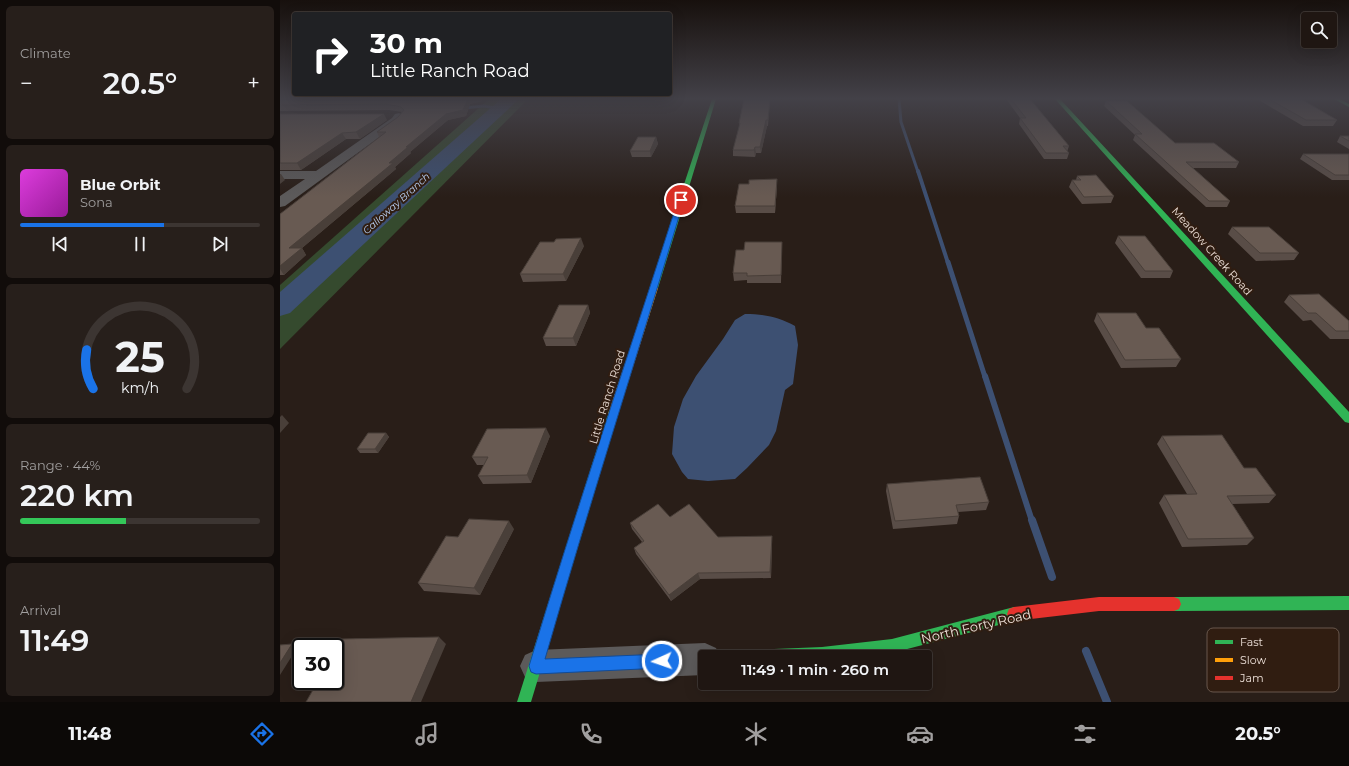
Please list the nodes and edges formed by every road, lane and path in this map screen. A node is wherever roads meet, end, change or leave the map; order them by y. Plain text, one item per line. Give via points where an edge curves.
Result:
1 (380, 132) edge
2 (703, 132) edge
3 (1087, 132) edge
4 (280, 175) edge
5 (319, 175) junction
6 (280, 203) edge
7 (1349, 419) edge
8 (1349, 603) edge
9 (857, 650) edge
10 (698, 659) edge
11 (536, 666) junction
12 (524, 702) edge

1 - 5 street
2 - 11 street, Little Ranch Road via 570,550
3 - 7 street, Meadow Creek Road
4 - 5 street
5 - 6 street
8 - 9 street, North Forty Road via 1099,604 1020,613 892,646
10 - 11 street
11 - 12 street, Little Ranch Road

